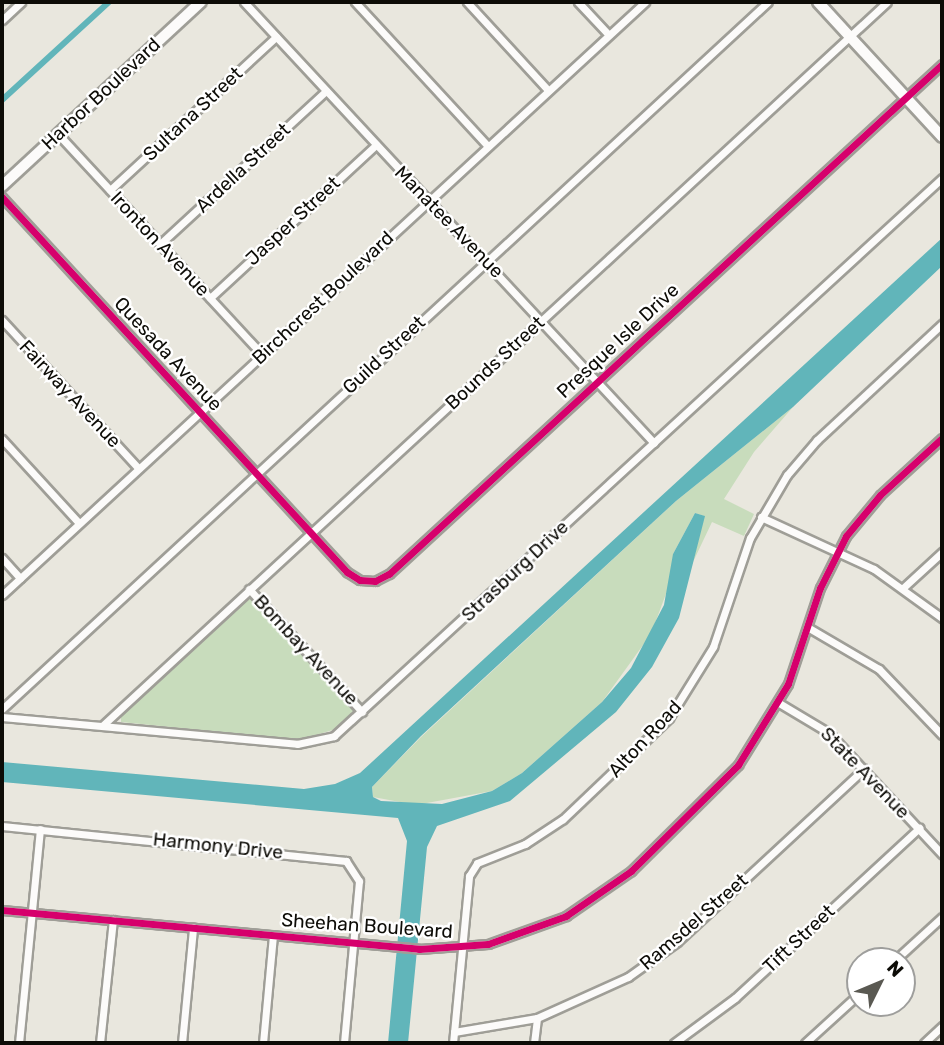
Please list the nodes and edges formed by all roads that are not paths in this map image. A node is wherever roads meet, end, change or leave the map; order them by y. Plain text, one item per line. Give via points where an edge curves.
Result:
1 (21, 2) edge
2 (201, 2) edge
3 (244, 2) edge
4 (355, 2) edge
5 (467, 2) edge
6 (578, 2) edge
7 (645, 2) edge
8 (768, 2) edge
9 (818, 2) edge
10 (887, 2) edge
11 (2, 20) edge
12 (609, 35) junction
13 (850, 36) junction
14 (276, 37) junction
15 (942, 65) edge
16 (548, 90) junction
17 (326, 91) junction
18 (906, 98) junction
19 (58, 134) junction
20 (942, 137) edge
21 (376, 145) junction
22 (488, 146) junction
23 (942, 178) edge
24 (2, 186) edge
25 (110, 190) junction
26 (2, 197) edge
27 (428, 201) junction
28 (160, 244) junction
29 (486, 261) junction
30 (210, 298) junction
31 (2, 320) edge
32 (541, 320) junction
33 (942, 324) edge
34 (262, 354) junction
35 (597, 382) junction
36 (200, 412) junction
37 (942, 438) edge
38 (2, 439) edge
39 (654, 443) junction
40 (138, 468) junction
41 (256, 473) junction
42 (761, 517) junction
43 (79, 523) junction
44 (310, 532) junction
45 (837, 551) junction
46 (942, 552) edge
47 (2, 558) edge
48 (20, 578) junction
49 (904, 587) junction
50 (249, 589) junction
51 (2, 595) edge
52 (942, 618) edge
53 (808, 628) junction
54 (779, 703) junction
55 (2, 709) edge
56 (362, 712) junction
57 (2, 716) edge
58 (103, 725) junction
59 (942, 735) edge
60 (864, 769) junction
61 (2, 826) edge
62 (919, 828) junction
63 (40, 829) junction
64 (942, 854) edge
65 (2, 910) edge
66 (32, 912) junction
67 (942, 916) edge
68 (113, 920) junction
69 (193, 928) junction
70 (273, 935) junction
71 (354, 943) junction
72 (909, 947) edge
73 (462, 948) junction
74 (846, 1006) edge
75 (537, 1018) junction
76 (942, 1026) edge
77 (454, 1032) junction
78 (686, 1040) edge
79 (19, 1043) edge
80 (100, 1043) edge
81 (181, 1043) edge
82 (263, 1043) edge
83 (344, 1043) edge
84 (453, 1043) edge
85 (534, 1043) edge
86 (674, 1043) edge
87 (805, 1043) edge
88 (924, 1043) edge

1 - 11 street
2 - 19 street, Harbor Boulevard
3 - 14 street, Manatee Avenue
4 - 22 street
5 - 16 street
6 - 12 street
7 - 12 street, Birchcrest Boulevard
8 - 29 street, Guild Street
9 - 13 street
10 - 13 street, Bounds Street
12 - 16 street, Birchcrest Boulevard
13 - 18 street
13 - 32 street, Bounds Street
14 - 17 street, Manatee Avenue
14 - 25 street, Sultana Street
15 - 18 street, Presque Isle Drive
16 - 22 street, Birchcrest Boulevard
17 - 21 street, Manatee Avenue
17 - 28 street, Ardella Street
18 - 20 street
18 - 35 street, Presque Isle Drive
19 - 24 street, Harbor Boulevard
19 - 25 street, Ironton Avenue
21 - 27 street, Manatee Avenue
21 - 30 street, Jasper Street
22 - 27 street, Birchcrest Boulevard
23 - 39 street, Strasburg Drive
25 - 28 street, Ironton Avenue
26 - 36 street, Quesada Avenue
27 - 29 street, Manatee Avenue
27 - 34 street, Birchcrest Boulevard
28 - 30 street, Ironton Avenue
29 - 32 street, Manatee Avenue
29 - 41 street, Guild Street
30 - 34 street, Ironton Avenue
31 - 40 street, Fairway Avenue
32 - 35 street, Manatee Avenue
32 - 44 street, Bounds Street
33 - 42 street, Alton Road via 817,440 787,475
34 - 36 street, Birchcrest Boulevard
35 - 39 street, Manatee Avenue
35 - 44 street, Presque Isle Drive via 382,578 353,577
36 - 40 street, Birchcrest Boulevard
36 - 41 street, Quesada Avenue
37 - 45 street, Sheehan Boulevard via 868,508
38 - 43 street
39 - 56 street, Strasburg Drive
40 - 43 street, Birchcrest Boulevard
41 - 44 street, Quesada Avenue
41 - 55 street, Guild Street
42 - 45 street
42 - 73 street, Alton Road via 716,640 682,700 643,746 563,820 525,844 477,863 469,876
43 - 48 street, Birchcrest Boulevard
44 - 50 street, Bounds Street
45 - 49 street
45 - 53 street, Sheehan Boulevard
46 - 49 street
47 - 48 street
48 - 51 street, Birchcrest Boulevard
49 - 52 street
50 - 56 street, Bombay Avenue
50 - 58 street, Bounds Street
53 - 54 street, Sheehan Boulevard
53 - 59 street via 879,670
54 - 60 street, State Avenue via 822,727
54 - 73 street, Sheehan Boulevard via 720,786 618,882 548,925
56 - 58 street, Strasburg Drive via 334,736 313,743
57 - 58 street, Strasburg Drive
60 - 62 street, State Avenue
60 - 75 street, Ramsdel Street via 661,954 599,993
61 - 63 street, Harmony Drive
62 - 64 street, State Avenue
62 - 78 street, Tift Street
63 - 66 street
63 - 71 street, Harmony Drive via 346,861 359,881
65 - 66 street, Sheehan Boulevard
66 - 68 street, Sheehan Boulevard
66 - 79 street
67 - 72 street
68 - 69 street, Sheehan Boulevard
68 - 80 street
69 - 70 street, Sheehan Boulevard
69 - 81 street
70 - 71 street, Sheehan Boulevard
70 - 82 street
71 - 73 street, Sheehan Boulevard
71 - 83 street
73 - 77 street, Alton Road
74 - 87 street
75 - 77 street, Ramsdel Street
75 - 85 street
76 - 88 street
77 - 84 street, Alton Road
78 - 86 street, Tift Street

